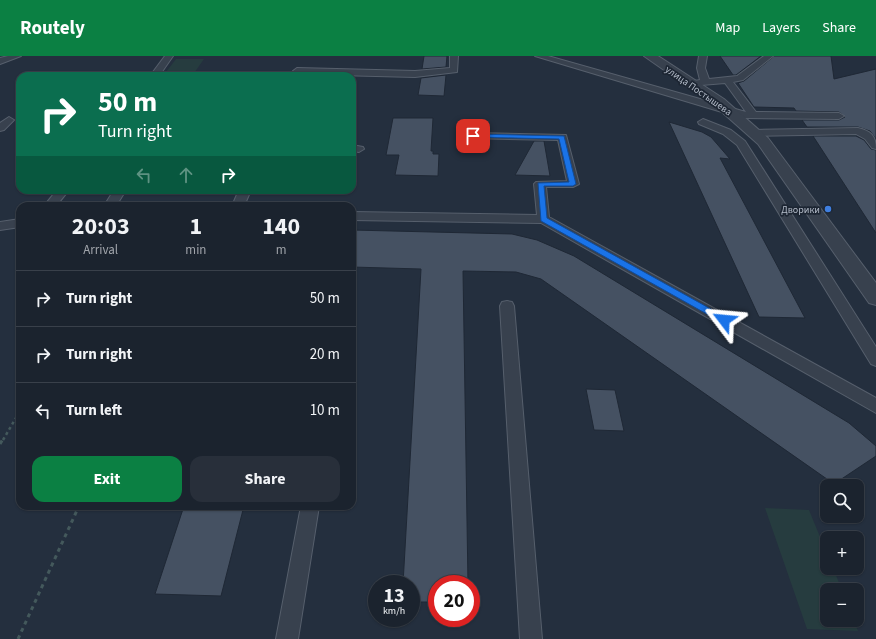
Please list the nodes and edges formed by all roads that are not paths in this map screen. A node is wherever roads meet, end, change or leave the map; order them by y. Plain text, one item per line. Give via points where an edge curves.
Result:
1 (17, 56) edge
2 (169, 56) edge
3 (454, 56) edge
4 (539, 56) edge
5 (650, 56) edge
6 (703, 56) edge
7 (769, 56) edge
8 (0, 61) edge
9 (297, 71) dead end
10 (157, 72) edge
11 (336, 72) edge
12 (356, 72) edge
13 (727, 79) junction
14 (698, 83) junction
15 (729, 111) junction
16 (753, 115) junction
17 (839, 116) dead end
18 (9, 120) dead end
19 (703, 122) dead end
20 (0, 128) edge
21 (755, 133) junction
22 (473, 136) dead end
23 (876, 146) edge
24 (60, 194) edge
25 (53, 202) edge
26 (356, 216) edge
27 (544, 219) junction
28 (16, 224) edge
29 (0, 226) edge
30 (874, 291) edge
31 (507, 306) dead end
32 (876, 360) edge
33 (876, 406) edge
34 (309, 510) edge
35 (287, 639) edge
36 (531, 639) edge

1 - 8 lane
2 - 10 lane
3 - 12 lane via 454,70 446,72
4 - 15 lane
5 - 14 street, улица Постышева
6 - 14 lane
7 - 13 lane via 740,78
9 - 11 lane
13 - 14 lane
13 - 16 lane
14 - 15 street, улица Постышева
15 - 16 lane
15 - 21 street, улица Постышева
16 - 17 lane
18 - 20 lane
19 - 32 lane via 727,132 741,143
21 - 23 lane via 858,130 869,137
21 - 30 street, улица Постышева
22 - 27 lane via 562,137 573,184 540,184
24 - 25 lane
26 - 27 lane
27 - 33 lane
28 - 29 lane
31 - 36 lane
34 - 35 lane

